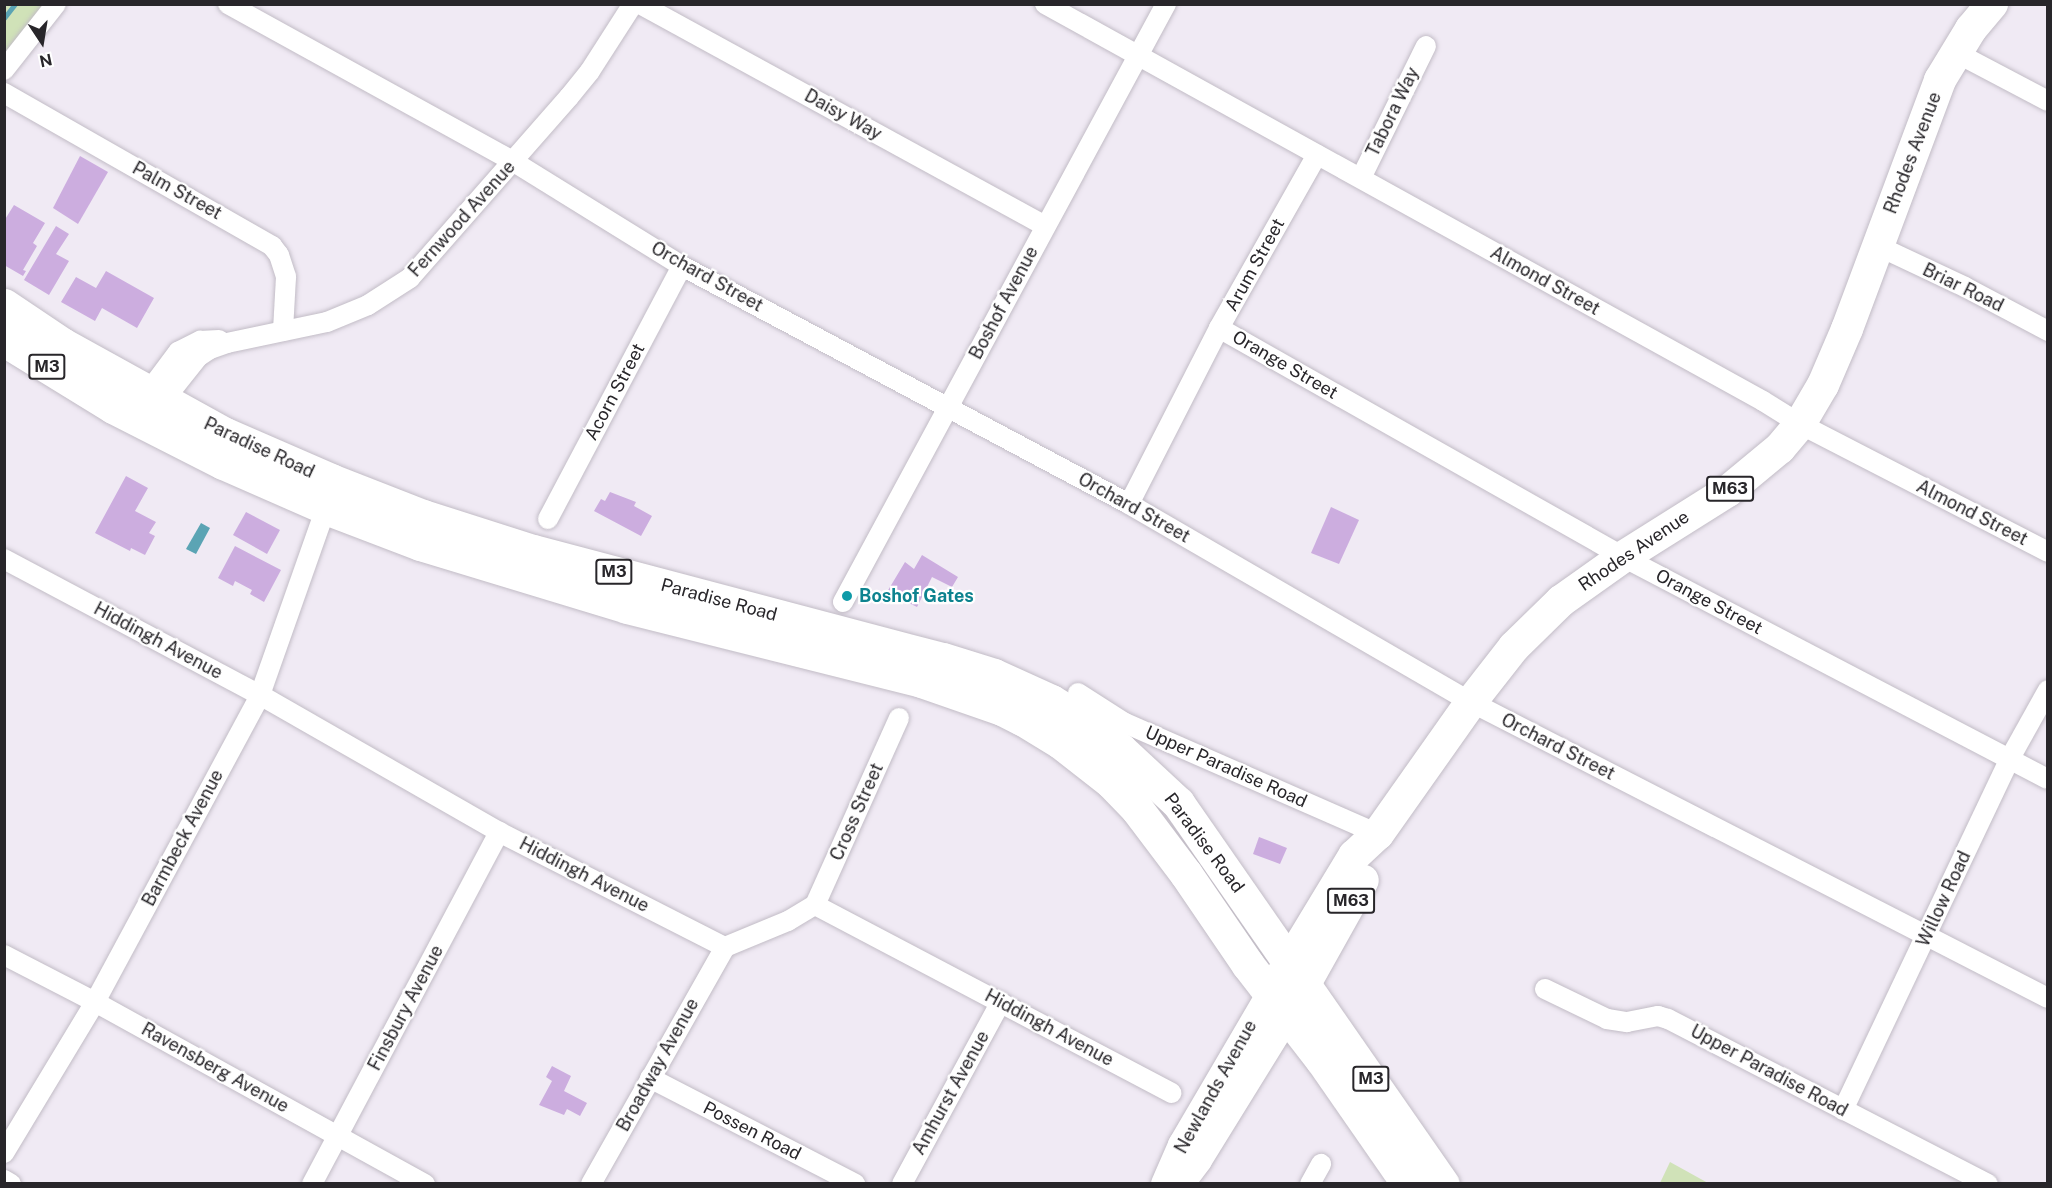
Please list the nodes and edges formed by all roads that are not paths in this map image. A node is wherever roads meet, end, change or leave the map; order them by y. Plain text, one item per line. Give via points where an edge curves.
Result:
1 (56, 4) edge
2 (228, 4) edge
3 (633, 4) edge
4 (640, 4) edge
5 (1045, 4) edge
6 (1166, 4) edge
7 (1992, 4) edge
8 (1426, 46) dead end
9 (1955, 52) junction
10 (1137, 58) junction
11 (4, 70) edge
12 (4, 93) edge
13 (2048, 101) edge
14 (1317, 155) junction
15 (514, 162) junction
16 (1360, 178) junction
17 (1045, 226) junction
18 (1878, 246) junction
19 (682, 266) junction
20 (4, 305) edge
21 (1219, 328) junction
22 (283, 331) junction
23 (2048, 331) edge
24 (4, 340) edge
25 (4, 363) edge
26 (90, 393) junction
27 (949, 407) junction
28 (147, 408) junction
29 (1800, 424) junction
30 (1129, 504) junction
31 (326, 508) junction
32 (548, 519) dead end
33 (2048, 552) edge
34 (1623, 557) junction
35 (6, 562) edge
36 (843, 602) dead end
37 (2048, 690) edge
38 (1078, 693) dead end
39 (260, 695) junction
40 (1471, 702) junction
41 (899, 718) dead end
42 (2009, 760) junction
43 (2048, 779) edge
44 (499, 832) junction
45 (1378, 834) junction
46 (815, 905) junction
47 (1927, 937) junction
48 (725, 947) junction
49 (4, 955) edge
50 (1297, 974) junction
51 (1545, 989) dead end
52 (2048, 998) edge
53 (95, 1002) junction
54 (1000, 1002) junction
55 (1279, 1004) junction
56 (650, 1078) junction
57 (1172, 1093) dead end
58 (1843, 1110) junction
59 (338, 1136) junction
60 (4, 1153) edge
61 (1321, 1164) dead end
62 (4, 1180) edge
63 (11, 1184) edge
64 (312, 1184) edge
65 (425, 1184) edge
66 (591, 1184) edge
67 (855, 1184) edge
68 (902, 1184) edge
69 (1165, 1184) edge
70 (1180, 1184) edge
71 (1310, 1184) edge
72 (1408, 1184) edge
73 (1443, 1184) edge
74 (1988, 1184) edge

1 - 11 street
2 - 15 street, Orchard Street
3 - 15 street, Fernwood Avenue via 590,71
4 - 17 street, Daisy Way
5 - 10 street, Almond Street
6 - 10 street, Boshof Avenue
7 - 9 main road, Rhodes Avenue / M63
8 - 16 street, Tabora Way
9 - 13 street
9 - 18 main road, Rhodes Avenue / M63 via 1927,112
10 - 14 street, Almond Street
10 - 17 street, Boshof Avenue
12 - 22 street, Palm Street via 272,246 286,276
14 - 16 street, Almond Street
14 - 21 street, Arum Street
15 - 19 street, Orchard Street
15 - 22 street, Fernwood Avenue via 410,278 368,305 327,322
16 - 29 street, Almond Street
17 - 27 street, Boshof Avenue
18 - 23 street, Briar Road
18 - 29 main road, Rhodes Avenue / M63 via 1847,329
19 - 27 street, Orchard Street
19 - 32 street, Acorn Street
20 - 28 highway, Paradise Road / M3
21 - 30 street, Arum Street
21 - 34 street, Orange Street
22 - 28 street, Fernwood Avenue via 227,342 206,340 184,347
24 - 26 highway, Paradise Road / M3
25 - 26 highway via 58,393
26 - 28 highway, Paradise Road / M3
27 - 30 street, Orchard Street
27 - 36 street, Boshof Avenue
28 - 31 highway, Paradise Road / M3 via 223,463
28 - 50 highway, Paradise Road / M3 via 225,434 423,516 533,551 943,659 994,675 1051,701 1121,750 1178,803
29 - 33 street, Almond Street
29 - 34 main road, Rhodes Avenue / M63 via 1780,448 1728,491
30 - 40 street, Orchard Street
31 - 39 street, Barmbeck Avenue
31 - 55 highway, Paradise Road / M3 via 420,544 526,577 627,607 913,678 1002,709 1060,742 1111,782 1137,809
34 - 40 main road, Rhodes Avenue / M63 via 1561,601 1514,647
34 - 42 street, Orange Street
35 - 39 street, Hiddingh Avenue
37 - 42 street, Willow Road
38 - 45 street, Upper Paradise Road via 1125,723
39 - 44 street, Hiddingh Avenue
39 - 53 street, Barmbeck Avenue
40 - 45 main road, Rhodes Avenue / M63
40 - 47 street, Orchard Street
41 - 46 street, Cross Street
42 - 43 street, Orange Street
42 - 47 street, Willow Road
44 - 48 street, Hiddingh Avenue
44 - 59 street, Finsbury Avenue
45 - 50 main road, Rhodes Avenue / M63 via 1354,856
46 - 48 street
46 - 54 street, Hiddingh Avenue
47 - 52 street, Orchard Street
47 - 58 street, Willow Road
48 - 56 street, Broadway Avenue
49 - 53 street, Ravensberg Avenue
50 - 55 main road, Rhodes Avenue / M63
50 - 73 highway, M3
51 - 58 street, Upper Paradise Road via 1606,1019 1627,1022 1668,1018
53 - 59 street, Ravensberg Avenue
53 - 60 street, Barmbeck Avenue
54 - 57 street, Hiddingh Avenue
54 - 68 street, Amhurst Avenue
55 - 69 main road, Newlands Avenue / M63 via 1182,1145
55 - 70 main road, Newlands Avenue / M63 via 1198,1160
55 - 72 highway, M3
56 - 66 street, Broadway Avenue
56 - 67 street, Possen Road
58 - 74 street, Upper Paradise Road
59 - 64 street, Finsbury Avenue
59 - 65 street, Ravensberg Avenue
61 - 71 street
62 - 63 street

